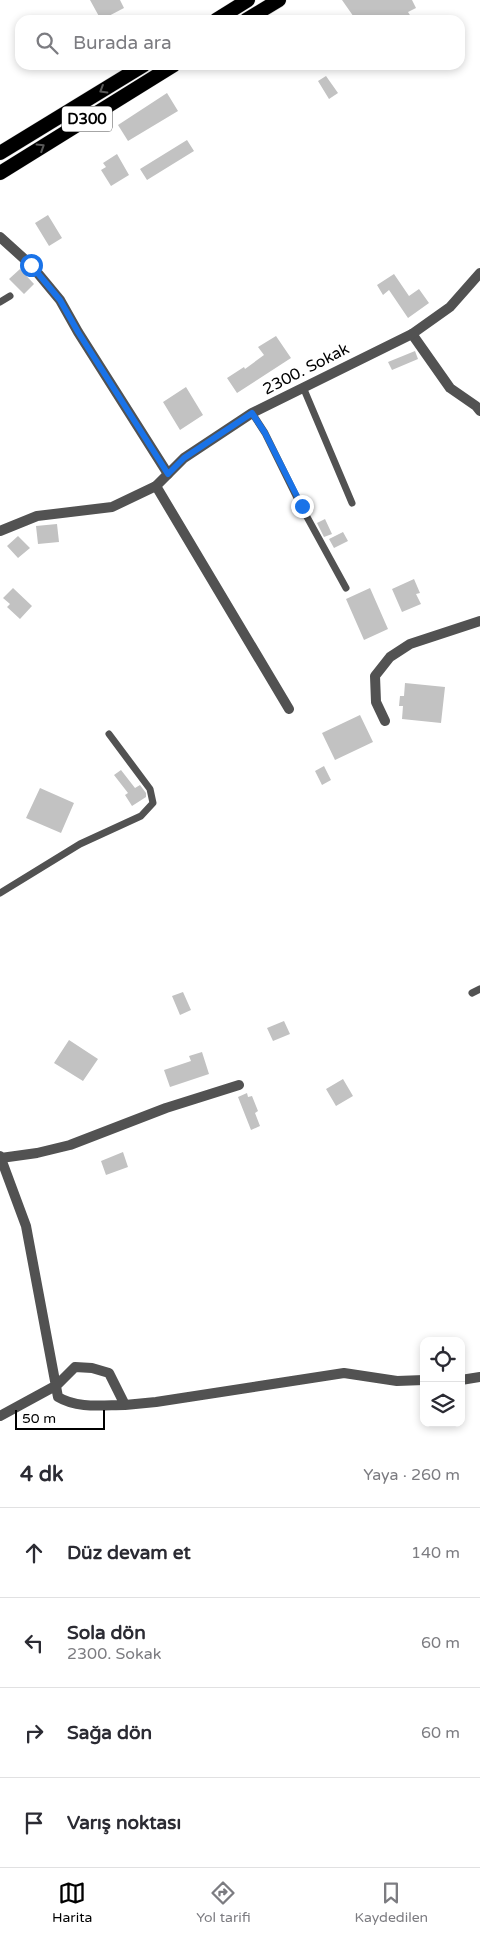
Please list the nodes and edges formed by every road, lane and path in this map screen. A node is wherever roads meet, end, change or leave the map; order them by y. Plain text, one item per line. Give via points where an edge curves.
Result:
1 (248, 0) edge
2 (278, 0) edge
3 (224, 15) edge
4 (254, 15) edge
5 (136, 70) edge
6 (166, 70) edge
7 (0, 153) edge
8 (0, 173) edge
9 (0, 237) edge
10 (480, 273) edge
11 (10, 296) dead end
12 (0, 302) edge
13 (412, 334) junction
14 (304, 387) junction
15 (480, 411) edge
16 (252, 413) junction
17 (168, 474) junction
18 (156, 486) junction
19 (352, 503) dead end
20 (0, 531) edge
21 (346, 588) dead end
22 (480, 621) edge
23 (289, 709) dead end
24 (385, 721) dead end
25 (109, 734) dead end
26 (0, 893) edge
27 (480, 989) edge
28 (472, 993) dead end
29 (238, 1084) dead end
30 (1, 1157) edge
31 (480, 1377) edge
32 (465, 1379) edge
33 (420, 1380) edge
34 (57, 1385) junction
35 (125, 1405) junction
36 (0, 1416) edge

1 - 3 highway
2 - 4 highway
5 -> 7 highway, D300
8 -> 6 highway, D300
9 - 17 street via 31,265 60,300
10 - 13 street, 2300. Sokak via 450,307
11 - 12 lane
13 - 14 street, 2300. Sokak
13 - 15 street via 450,388
14 - 16 street, 2300. Sokak
14 - 19 lane
16 - 17 street, 2300. Sokak via 184,458
16 - 21 lane
17 - 18 street, 2300. Sokak
18 - 20 street, 2300. Sokak via 112,507 37,516
18 - 23 street
22 - 24 street via 410,644 390,657 375,676 376,702
25 - 26 lane via 150,789 153,803 141,816 80,844
27 - 28 lane
29 - 30 street via 70,1145
30 - 34 street via 26,1226
31 - 32 street
33 - 35 street via 397,1381 344,1373
34 - 35 street via 58,1397 68,1402
34 - 35 street via 75,1367 110,1373
34 - 36 street

